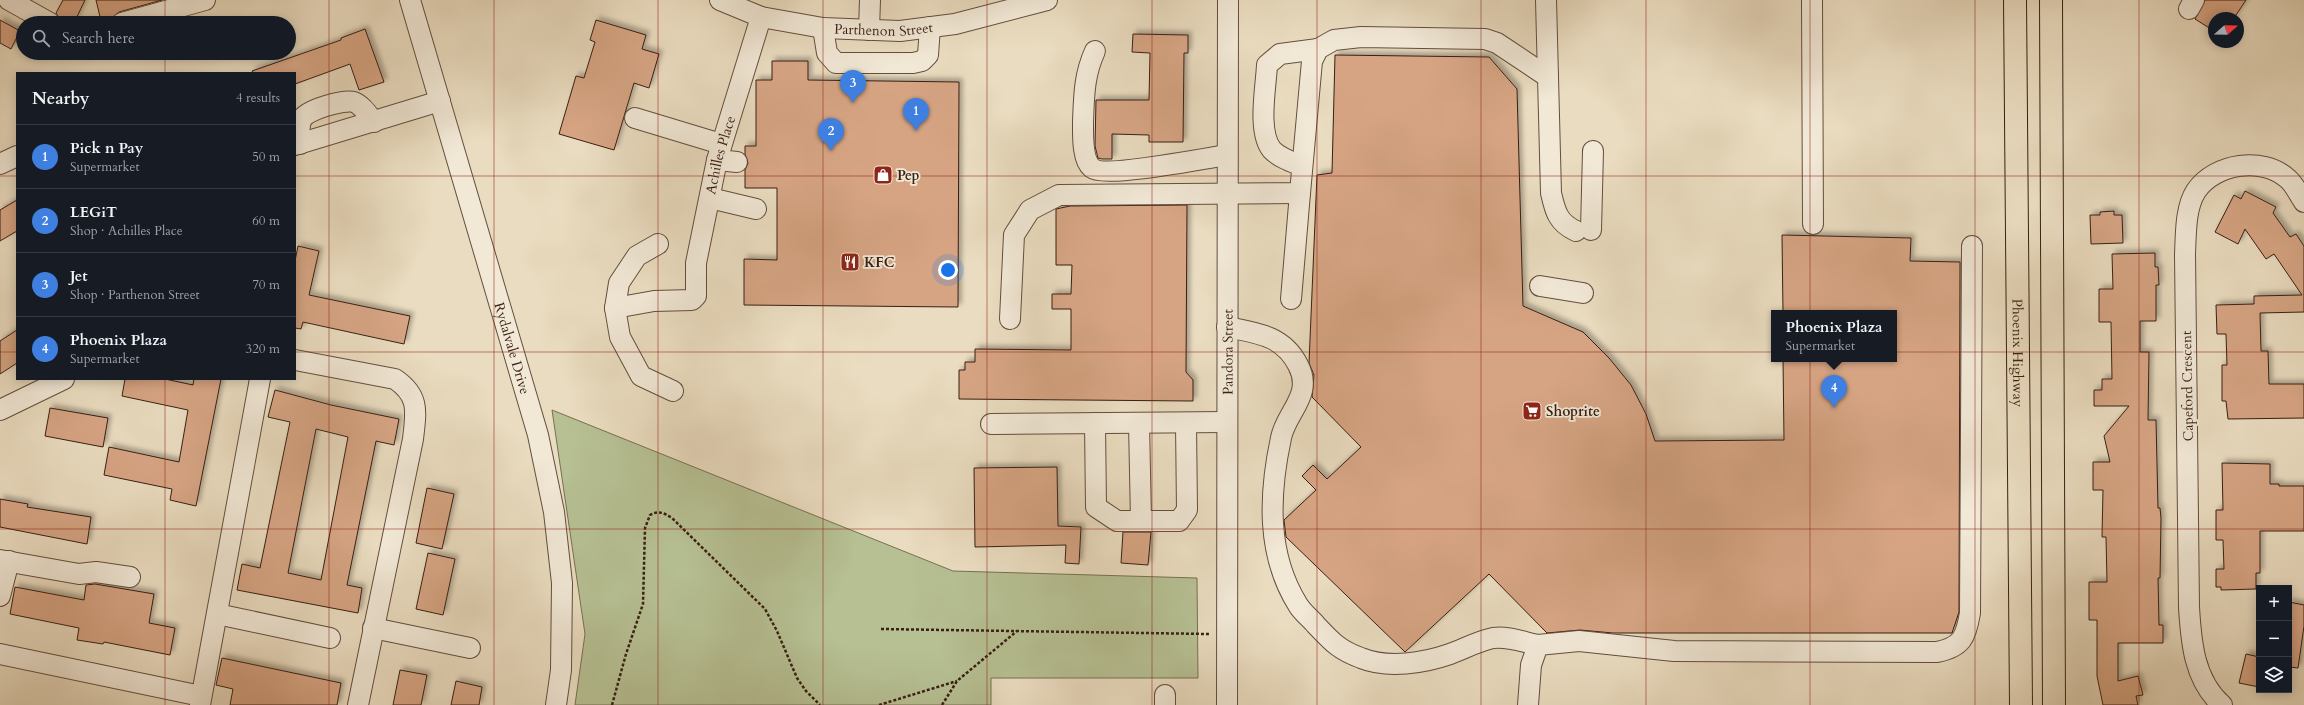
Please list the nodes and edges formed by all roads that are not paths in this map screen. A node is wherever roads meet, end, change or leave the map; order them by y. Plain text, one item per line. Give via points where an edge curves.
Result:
1 (9, 0) edge
2 (205, 0) edge
3 (410, 0) edge
4 (720, 0) edge
5 (870, 0) edge
6 (1228, 0) edge
7 (1546, 0) edge
8 (1812, 0) edge
9 (2015, 0) edge
10 (2051, 0) edge
11 (1039, 1) edge
12 (38, 16) edge
13 (147, 16) edge
14 (760, 17) junction
15 (930, 27) junction
16 (823, 28) junction
17 (870, 30) junction
18 (1318, 49) junction
19 (1095, 51) dead end
20 (1548, 76) junction
21 (440, 101) junction
22 (635, 118) dead end
23 (374, 122) junction
24 (298, 144) edge
25 (1593, 151) dead end
26 (719, 152) junction
27 (1228, 155) junction
28 (16, 156) edge
29 (737, 162) dead end
30 (0, 164) edge
31 (1302, 166) junction
32 (1300, 193) junction
33 (1227, 194) junction
34 (710, 198) junction
35 (2304, 202) edge
36 (756, 209) dead end
37 (1813, 224) dead end
38 (658, 244) dead end
39 (1972, 246) dead end
40 (1540, 286) dead end
41 (1583, 294) dead end
42 (1291, 299) dead end
43 (615, 308) junction
44 (1010, 319) dead end
45 (1227, 327) junction
46 (296, 360) edge
47 (62, 380) edge
48 (260, 380) edge
49 (673, 391) dead end
50 (0, 410) edge
51 (1227, 422) junction
52 (1094, 423) junction
53 (1139, 423) junction
54 (1186, 423) junction
55 (991, 424) dead end
56 (1141, 521) junction
57 (5, 561) edge
58 (130, 577) dead end
59 (0, 596) edge
60 (217, 614) junction
61 (373, 628) junction
62 (330, 638) dead end
63 (1538, 645) junction
64 (470, 648) dead end
65 (0, 654) edge
66 (200, 700) edge
67 (358, 705) edge
68 (556, 705) edge
69 (1227, 705) edge
70 (1528, 705) edge
71 (2021, 705) edge
72 (2054, 705) edge
73 (2222, 705) edge

1 - 12 street
2 - 13 street
3 - 21 street, Rydalvale Drive
4 - 14 street, Parthenon Street
5 - 17 street
6 - 27 street, Pandora Street
7 - 20 street
8 - 37 street
9 - 71 main road, Phoenix Highway
10 - 72 main road
11 - 15 street, Parthenon Street via 955,24
14 - 16 street, Parthenon Street
14 - 26 street, Achilles Place
15 - 16 street via 928,55 922,61 913,63 836,63 828,53
15 - 17 street, Parthenon Street via 900,31
16 - 17 street, Parthenon Street
18 - 20 street via 1334,40 1361,37 1485,39 1497,43
18 - 31 street via 1312,61
18 - 31 street via 1280,54 1267,65 1264,127 1267,142 1281,157
19 - 27 street via 1087,67 1083,129 1086,160 1092,168 1104,172 1138,169
20 - 25 street via 1552,193 1559,220 1567,227 1583,230
21 - 23 street
21 - 68 street, Rydalvale Drive via 538,435 554,512 562,583 561,670
22 - 26 street
23 - 24 street
23 - 24 street via 361,106 354,102 334,104 307,113 302,118
26 - 29 street
26 - 34 street, Achilles Place
27 - 33 street, Pandora Street
28 - 30 street
31 - 32 street
32 - 33 street
32 - 42 street
33 - 44 street via 1059,195 1030,210 1014,235
33 - 45 street, Pandora Street
34 - 36 street
34 - 43 street, Achilles Place via 696,262 696,296 692,300 654,301
35 - 73 street, Capeford Crescent via 2289,179 2269,168 2246,165 2224,169 2209,178 2196,192 2188,214 2185,254 2191,644 2199,671 2215,699
38 - 43 street via 637,256 619,283
39 - 63 street via 1970,613 1967,629 1957,645 1937,652 1643,650 1579,641
40 - 41 street
43 - 49 street via 620,337 641,376
45 - 51 street, Pandora Street
45 - 63 street via 1268,336 1288,349 1299,366 1303,387 1299,404 1281,436 1280,443 1272,507 1274,548 1285,581 1298,606 1337,647 1363,659 1405,663 1430,660 1493,638 1509,638
46 - 61 street via 395,380 406,387 413,398 416,414 413,439
47 - 50 street
48 - 60 street
51 - 54 street
51 - 69 street, Pandora Street
52 - 53 street
52 - 55 street
52 - 56 street via 1096,507 1117,522
53 - 54 street
53 - 56 street
54 - 56 street via 1187,510 1179,521
57 - 58 street via 79,574 96,572
57 - 59 street
60 - 62 street
60 - 66 street
61 - 64 street
61 - 67 street
63 - 70 street via 1531,665
65 - 66 street

